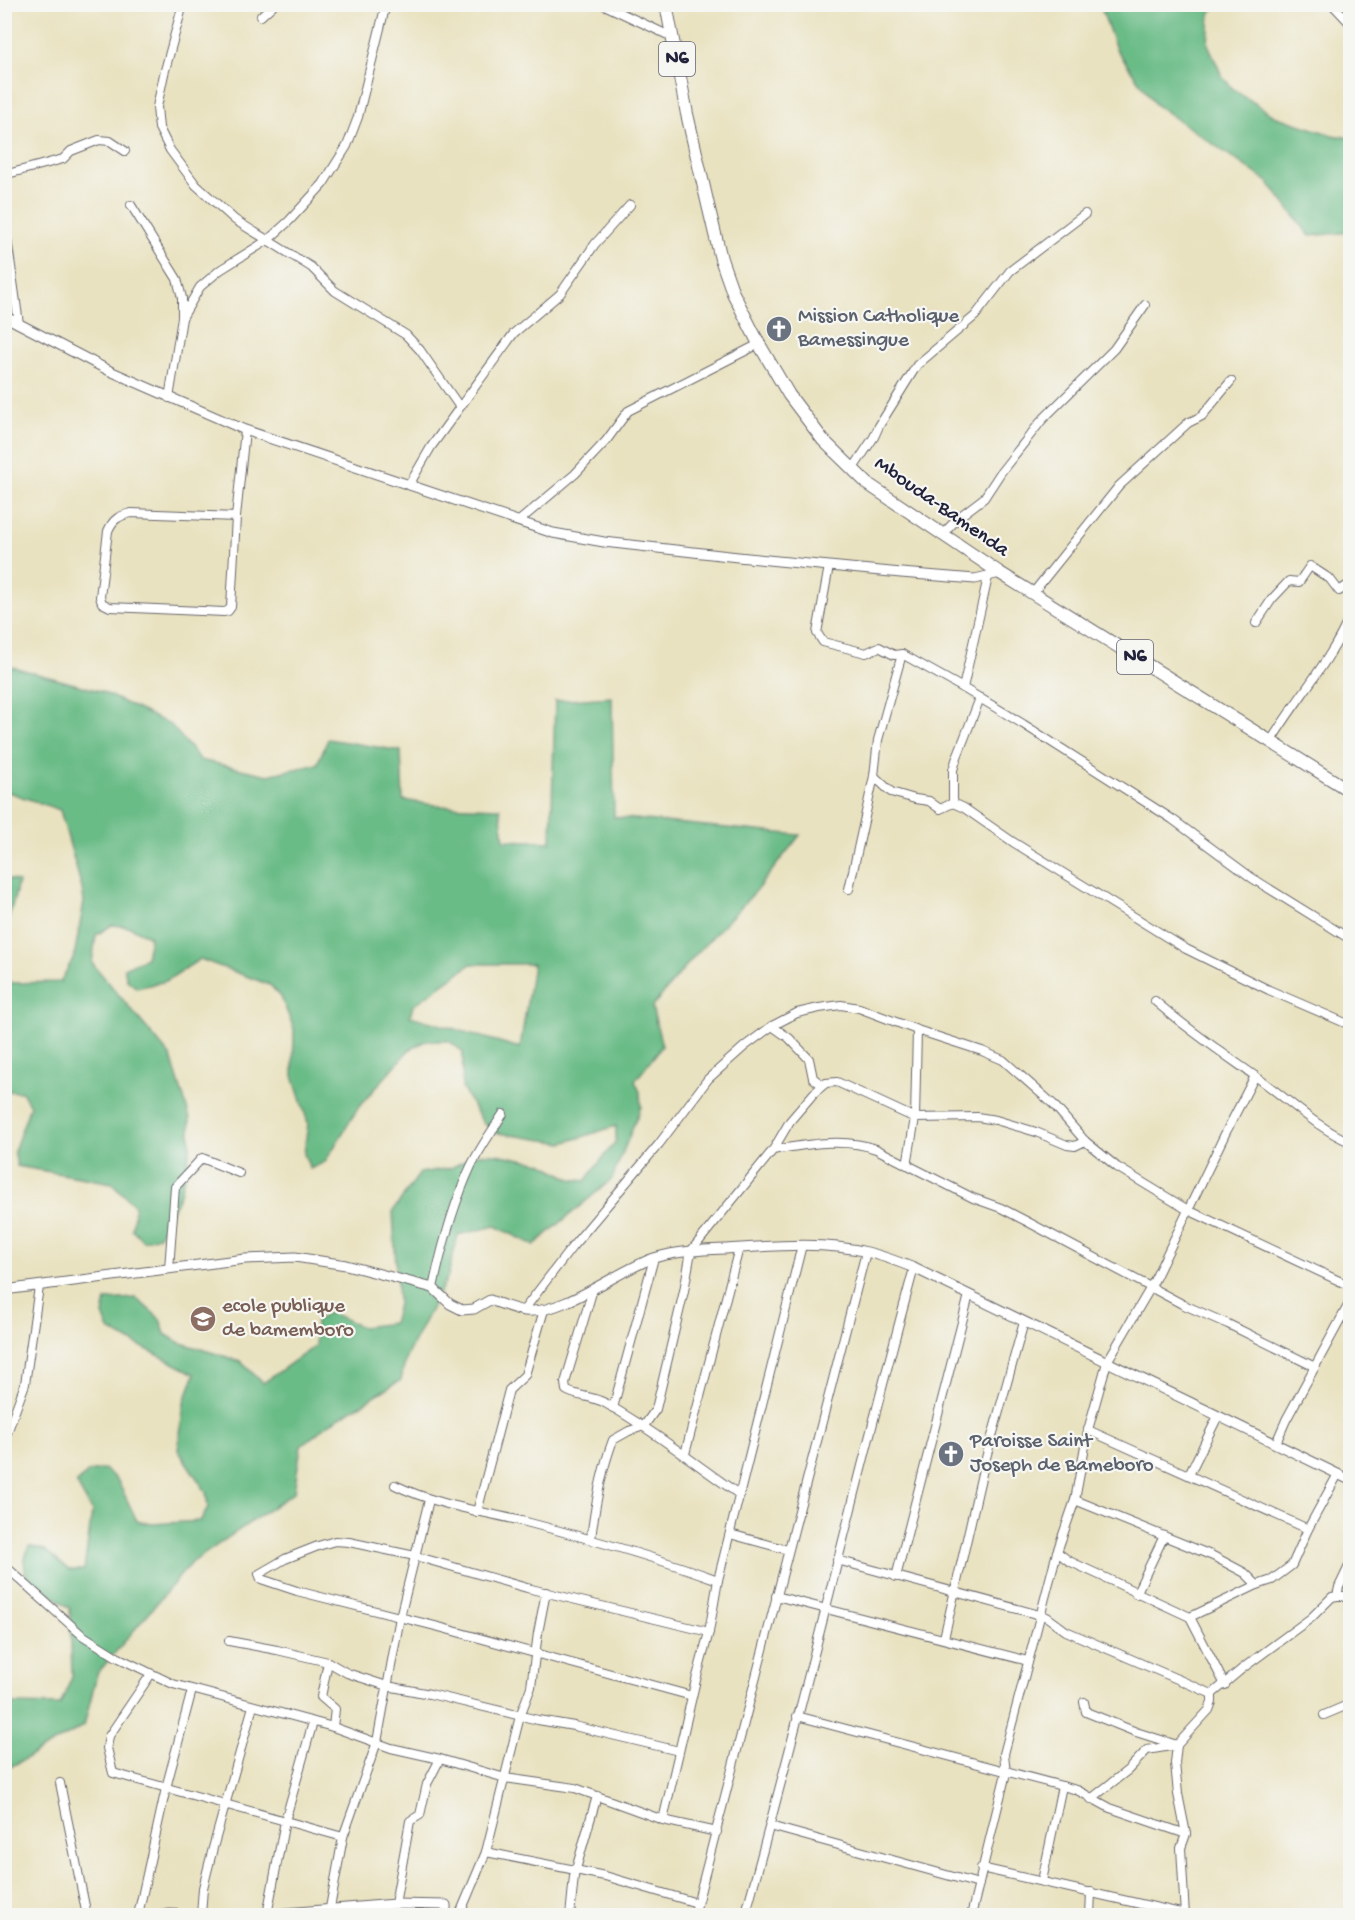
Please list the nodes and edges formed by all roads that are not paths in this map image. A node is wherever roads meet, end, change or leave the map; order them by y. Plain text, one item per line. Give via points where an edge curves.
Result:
1 (183, 4) edge
2 (274, 4) edge
3 (386, 4) edge
4 (602, 4) edge
5 (666, 4) edge
6 (1332, 4) edge
7 (261, 16) dead end
8 (1350, 24) edge
9 (672, 37) junction
10 (125, 151) dead end
11 (4, 175) edge
12 (630, 205) dead end
13 (131, 206) dead end
14 (1085, 214) dead end
15 (4, 217) edge
16 (268, 240) junction
17 (4, 301) edge
18 (1145, 305) dead end
19 (6, 317) edge
20 (182, 318) junction
21 (19, 324) junction
22 (759, 344) junction
23 (1231, 381) dead end
24 (169, 398) junction
25 (459, 406) junction
26 (245, 429) junction
27 (852, 470) junction
28 (409, 485) junction
29 (236, 517) junction
30 (519, 521) junction
31 (943, 534) junction
32 (829, 566) junction
33 (994, 575) junction
34 (1350, 590) edge
35 (1033, 593) junction
36 (1350, 616) edge
37 (1256, 623) dead end
38 (902, 654) junction
39 (963, 688) junction
40 (980, 698) junction
41 (1271, 741) junction
42 (874, 776) junction
43 (1350, 791) edge
44 (952, 803) junction
45 (849, 889) dead end
46 (1350, 939) edge
47 (1155, 1001) dead end
48 (1350, 1025) edge
49 (772, 1026) junction
50 (917, 1030) junction
51 (1255, 1076) junction
52 (822, 1085) junction
53 (503, 1114) dead end
54 (915, 1118) junction
55 (1085, 1141) junction
56 (1350, 1142) edge
57 (772, 1150) junction
58 (907, 1165) junction
59 (239, 1173) dead end
60 (1188, 1210) junction
61 (802, 1245) junction
62 (739, 1248) junction
63 (691, 1251) junction
64 (866, 1252) junction
65 (654, 1258) junction
66 (914, 1268) junction
67 (169, 1269) junction
68 (1350, 1286) edge
69 (39, 1287) junction
70 (1152, 1287) junction
71 (433, 1288) junction
72 (592, 1289) junction
73 (4, 1290) edge
74 (969, 1295) junction
75 (1350, 1302) edge
76 (544, 1310) junction
77 (523, 1311) junction
78 (1024, 1322) junction
79 (1107, 1362) junction
80 (1315, 1367) junction
81 (613, 1408) junction
82 (1218, 1416) junction
83 (644, 1426) junction
84 (1088, 1430) junction
85 (4, 1441) edge
86 (1276, 1443) junction
87 (685, 1454) junction
88 (1338, 1474) junction
89 (1189, 1475) junction
90 (1350, 1480) edge
91 (394, 1485) dead end
92 (740, 1495) junction
93 (429, 1500) junction
94 (1075, 1500) junction
95 (477, 1512) junction
96 (1308, 1529) junction
97 (730, 1534) junction
98 (1164, 1536) junction
99 (591, 1539) junction
100 (788, 1550) junction
101 (1057, 1552) junction
102 (415, 1556) junction
103 (837, 1560) junction
104 (1350, 1564) edge
105 (4, 1565) edge
106 (897, 1577) junction
107 (718, 1580) junction
108 (1257, 1585) junction
109 (546, 1592) junction
110 (953, 1593) junction
111 (1136, 1594) junction
112 (776, 1596) junction
113 (1337, 1596) junction
114 (1350, 1596) edge
115 (825, 1608) junction
116 (1040, 1616) junction
117 (400, 1617) junction
118 (1190, 1617) junction
119 (709, 1632) junction
120 (944, 1638) junction
121 (229, 1641) dead end
122 (537, 1653) junction
123 (1028, 1661) junction
124 (328, 1662) junction
125 (151, 1674) junction
126 (1225, 1685) junction
127 (387, 1686) junction
128 (192, 1690) junction
129 (1212, 1694) junction
130 (692, 1696) junction
131 (1084, 1701) dead end
132 (1350, 1704) edge
133 (253, 1706) junction
134 (1324, 1715) dead end
135 (520, 1716) junction
136 (797, 1716) junction
137 (313, 1722) junction
138 (333, 1727) junction
139 (377, 1742) junction
140 (1177, 1745) junction
141 (679, 1751) junction
142 (440, 1759) junction
143 (1006, 1773) junction
144 (505, 1778) junction
145 (60, 1783) dead end
146 (1062, 1786) junction
147 (166, 1788) junction
148 (597, 1796) junction
149 (1091, 1799) junction
150 (224, 1804) junction
151 (663, 1820) junction
152 (285, 1821) junction
153 (770, 1826) junction
154 (717, 1832) junction
155 (1186, 1834) junction
156 (344, 1837) junction
157 (486, 1852) junction
158 (981, 1868) junction
159 (576, 1870) junction
160 (1041, 1881) junction
161 (979, 1884) junction
162 (1091, 1892) junction
163 (697, 1903) junction
164 (395, 1904) junction
165 (380, 1905) junction
166 (330, 1908) junction
167 (307, 1912) edge
168 (138, 1915) edge
169 (201, 1915) edge
170 (267, 1915) edge
171 (1185, 1915) edge
172 (87, 1916) edge
173 (124, 1916) edge
174 (211, 1916) edge
175 (249, 1916) edge
176 (373, 1916) edge
177 (446, 1916) edge
178 (459, 1916) edge
179 (570, 1916) edge
180 (694, 1916) edge
181 (745, 1916) edge
182 (971, 1916) edge
183 (1090, 1916) edge

1 - 16 street via 157,107 159,128 196,185 235,220
2 - 7 street
3 - 16 street via 358,117 346,146 323,184
4 - 9 street
5 - 9 highway, Mbouda-Bamenda / N6
6 - 8 street
9 - 22 highway, Mbouda-Bamenda / N6 via 721,259
10 - 11 street via 110,141 99,140 71,151 63,159
12 - 25 street via 595,244 560,294 514,333
13 - 20 street via 177,279
14 - 27 street via 1010,272 975,316 917,364
15 - 21 street
16 - 20 street via 200,287
16 - 25 street via 311,267 335,291 406,335
17 - 19 street
18 - 31 street via 1114,349 1042,420 984,498
19 - 21 street
20 - 24 street
21 - 24 street
22 - 27 highway, Mbouda-Bamenda / N6 via 798,408
22 - 30 street via 628,411 575,474
23 - 35 street via 1202,416 1188,423 1119,486
24 - 26 street
25 - 28 street
26 - 28 street
26 - 29 street
27 - 31 highway, Mbouda-Bamenda / N6
28 - 30 street
29 - 29 street via 131,513 119,516 108,531 102,603 132,608 228,611
30 - 32 street via 579,538
31 - 33 highway, Mbouda-Bamenda / N6
32 - 33 street via 975,579
32 - 38 street via 817,633 823,642 867,652 879,647 894,655
33 - 35 highway, Mbouda-Bamenda / N6
33 - 39 street
34 - 37 street via 1348,585 1339,591 1330,579 1310,566 1299,582 1289,581
35 - 41 highway, Mbouda-Bamenda / N6
36 - 41 street
38 - 39 street
38 - 42 street via 878,740
39 - 40 street
40 - 44 street via 953,770
40 - 46 street via 1172,819 1251,878
41 - 43 highway, Mbouda-Bamenda / N6
42 - 44 street via 891,792 929,801 940,809
42 - 45 street
44 - 48 street via 1186,949
47 - 51 street
49 - 50 street via 797,1013 841,1005
49 - 52 street via 809,1059 813,1078
49 - 77 street via 708,1079
50 - 54 street
50 - 55 street via 1003,1060 1053,1104
51 - 56 street via 1324,1128
51 - 60 street
52 - 54 street via 842,1084
52 - 57 street via 790,1121
53 - 71 street via 471,1166 447,1227
54 - 55 street via 977,1117 1036,1132 1066,1145
54 - 58 street
55 - 60 street via 1117,1167
57 - 58 street via 853,1144 876,1149
57 - 63 street
58 - 70 street via 1001,1208
59 - 67 street via 202,1158 175,1187
60 - 68 street
60 - 70 street
61 - 62 street
61 - 64 street
61 - 92 street
62 - 63 street
62 - 87 street
63 - 65 street
63 - 83 street via 658,1403
64 - 66 street
64 - 100 street
65 - 72 street
65 - 81 street
66 - 74 street
66 - 103 street
67 - 69 street
67 - 71 street via 296,1257 346,1265
69 - 73 street
69 - 85 street via 23,1390
70 - 79 street
70 - 80 street
71 - 77 street via 462,1310 474,1309 490,1300
72 - 76 street
72 - 81 street via 565,1387 570,1393 590,1396
74 - 78 street
74 - 106 street
75 - 80 street
76 - 77 street
76 - 95 street via 525,1376 509,1390
78 - 79 street
78 - 110 street
79 - 82 street
79 - 84 street
80 - 86 street
81 - 83 street
82 - 86 street
82 - 89 street
83 - 87 street
83 - 99 street via 613,1440 595,1504
84 - 89 street
84 - 94 street
86 - 88 street
87 - 92 street
88 - 90 street
88 - 96 street
89 - 96 street
91 - 93 street
92 - 97 street
93 - 95 street
93 - 102 street
94 - 98 street
94 - 101 street
95 - 99 street
96 - 108 street via 1292,1565 1272,1580
97 - 100 street
97 - 107 street
98 - 108 street via 1213,1556 1249,1575
98 - 111 street
99 - 107 street
100 - 112 street
101 - 111 street
101 - 116 street
102 - 109 street
102 - 117 street
102 - 117 street via 335,1541 292,1556 259,1574 261,1579 297,1591
103 - 106 street
103 - 115 street
104 - 113 street
105 - 125 street via 82,1635
106 - 110 street
107 - 119 street
108 - 118 street
109 - 119 street
109 - 122 street
110 - 116 street
110 - 120 street
111 - 118 street
112 - 115 street
112 - 154 street
113 - 114 street
113 - 126 street
115 - 120 street
115 - 136 street
116 - 123 street
116 - 129 street
117 - 122 street
117 - 127 street
118 - 126 street
119 - 130 street
120 - 123 street
121 - 124 street
122 - 130 street
122 - 135 street via 531,1687
123 - 143 street via 1004,1755
124 - 127 street via 347,1673
124 - 138 street via 321,1694 335,1708
125 - 128 street
125 - 147 street via 109,1736 107,1748 113,1773
126 - 129 street
127 - 135 street
127 - 139 street
128 - 133 street
128 - 147 street
129 - 140 street via 1209,1710
130 - 141 street
131 - 140 street via 1086,1712
132 - 134 street
133 - 137 street
133 - 150 street
135 - 141 street
135 - 144 street
136 - 143 street
136 - 153 street
137 - 138 street
137 - 152 street
138 - 139 street
139 - 142 street
139 - 156 street
140 - 149 street via 1147,1750
140 - 155 street via 1178,1794
141 - 151 street
142 - 144 street
142 - 164 street via 427,1784 420,1815 410,1821
143 - 146 street
143 - 158 street
144 - 148 street via 575,1788
144 - 157 street
145 - 172 street
146 - 149 street
146 - 160 street
147 - 150 street
147 - 168 street
148 - 151 street
148 - 159 street
149 - 155 street
150 - 152 street
150 - 169 street via 203,1888
151 - 154 street
152 - 156 street
152 - 170 street
153 - 161 street
153 - 181 street
154 - 163 street
155 - 171 street via 1181,1848
156 - 166 street
157 - 159 street
157 - 178 street
158 - 160 street
158 - 161 street
159 - 163 street
159 - 179 street
160 - 162 street
161 - 182 street
162 - 171 street
162 - 183 street
163 - 180 street
164 - 165 street
164 - 177 street via 446,1905
165 - 166 street
165 - 176 street
166 - 167 street
167 - 170 street
168 - 169 street
168 - 173 street
169 - 174 street
170 - 175 street

